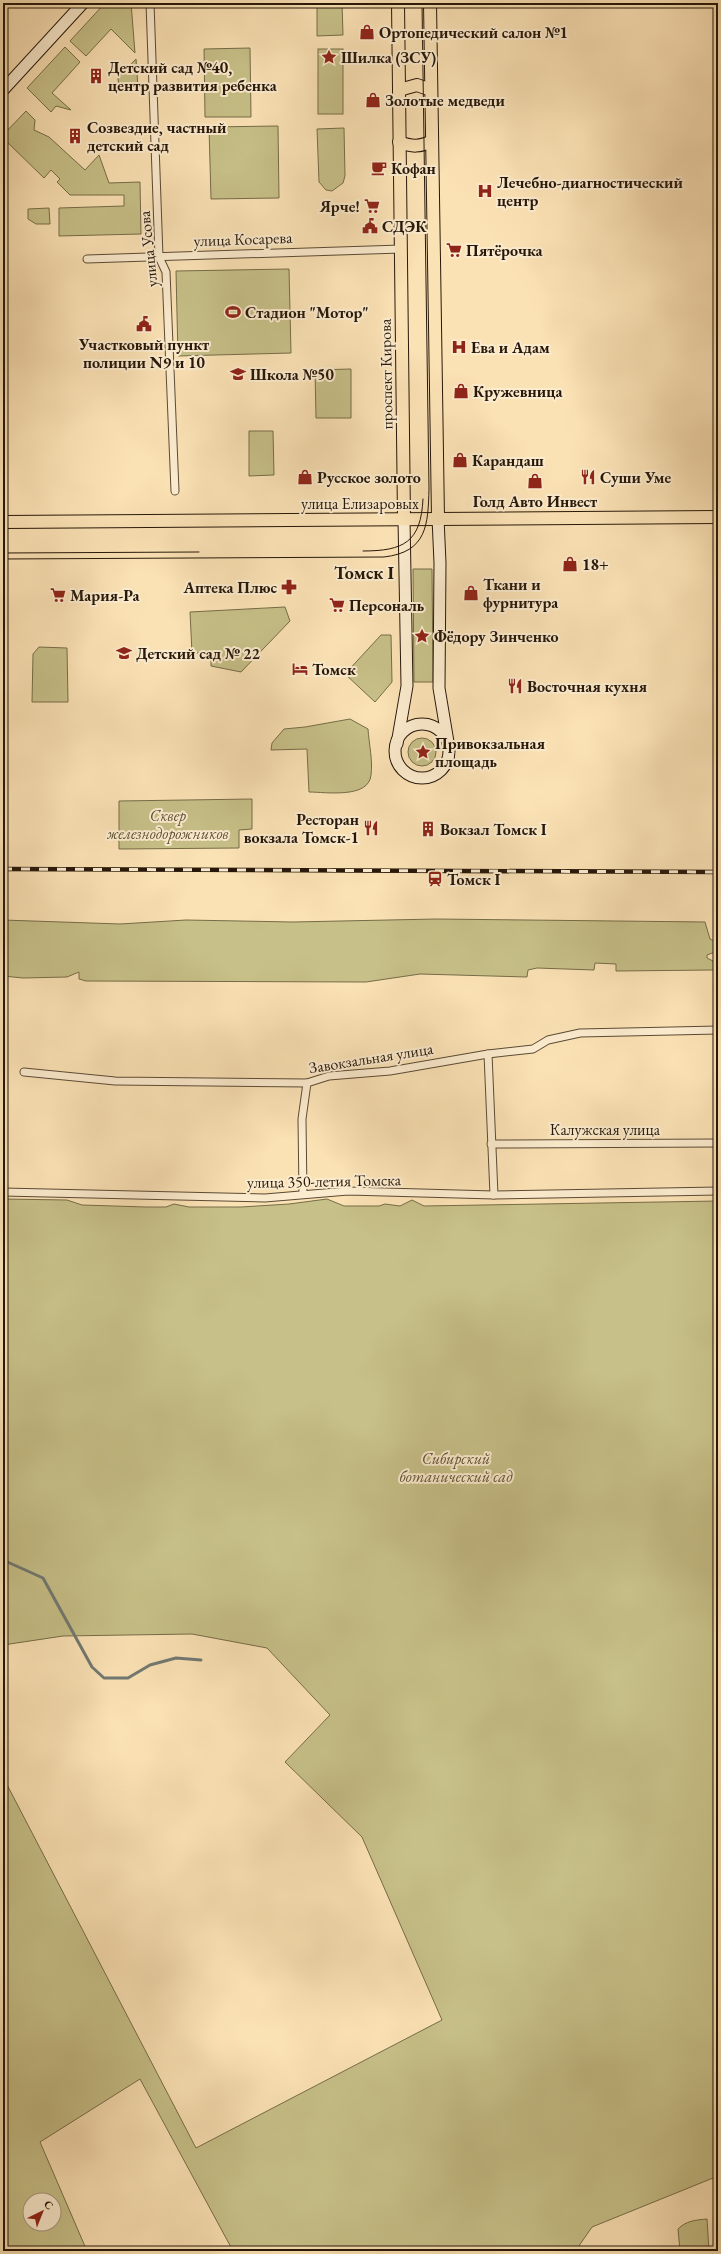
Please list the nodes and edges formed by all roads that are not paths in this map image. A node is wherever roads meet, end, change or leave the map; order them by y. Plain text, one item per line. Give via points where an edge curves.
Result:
1 (83, 3) edge
2 (150, 3) edge
3 (398, 3) edge
4 (430, 3) edge
5 (3, 90) edge
6 (399, 90) junction
7 (432, 90) junction
8 (432, 141) junction
9 (399, 142) junction
10 (401, 249) junction
11 (159, 257) junction
12 (87, 259) dead end
13 (175, 491) dead end
14 (718, 517) edge
15 (438, 518) junction
16 (404, 519) junction
17 (3, 522) edge
18 (448, 742) junction
19 (397, 744) junction
20 (718, 1030) edge
21 (488, 1054) junction
22 (24, 1072) dead end
23 (307, 1083) junction
24 (718, 1142) edge
25 (491, 1144) junction
26 (718, 1191) edge
27 (3, 1192) edge
28 (303, 1194) junction
29 (494, 1195) junction

1 - 5 main road
2 - 11 street, улица Усова
3 - 6 main road, проспект Кирова
4 - 7 main road
6 - 7 main road via 417,85
6 - 9 main road, проспект Кирова
7 - 8 main road
8 - 9 main road via 418,146
8 - 15 main road
9 - 10 main road, проспект Кирова
10 - 11 street, улица Косарева
10 - 16 main road, проспект Кирова
11 - 12 street, улица Косарева
11 - 13 street, улица Усова via 166,272
14 - 15 main road, улица Елизаровых
15 - 16 main road, улица Елизаровых
15 - 18 main road via 439,688
16 - 17 main road, улица Елизаровых
16 - 19 main road, проспект Кирова via 407,686
18 - 19 main road via 439,730 421,725 408,729
18 - 19 main road via 449,756 444,766 439,773 426,778 413,776 402,768 396,757
20 - 21 street, Завокзальная улица via 580,1033 548,1040 533,1049
21 - 23 street, Завокзальная улица via 390,1071 329,1076
21 - 25 street
22 - 23 street, Завокзальная улица via 115,1081
23 - 28 street via 302,1118
24 - 25 street, Калужская улица
25 - 29 street
26 - 29 street, улица 350-летия Томска
27 - 28 street, улица 350-летия Томска via 265,1198
28 - 29 street, улица 350-летия Томска via 348,1191

